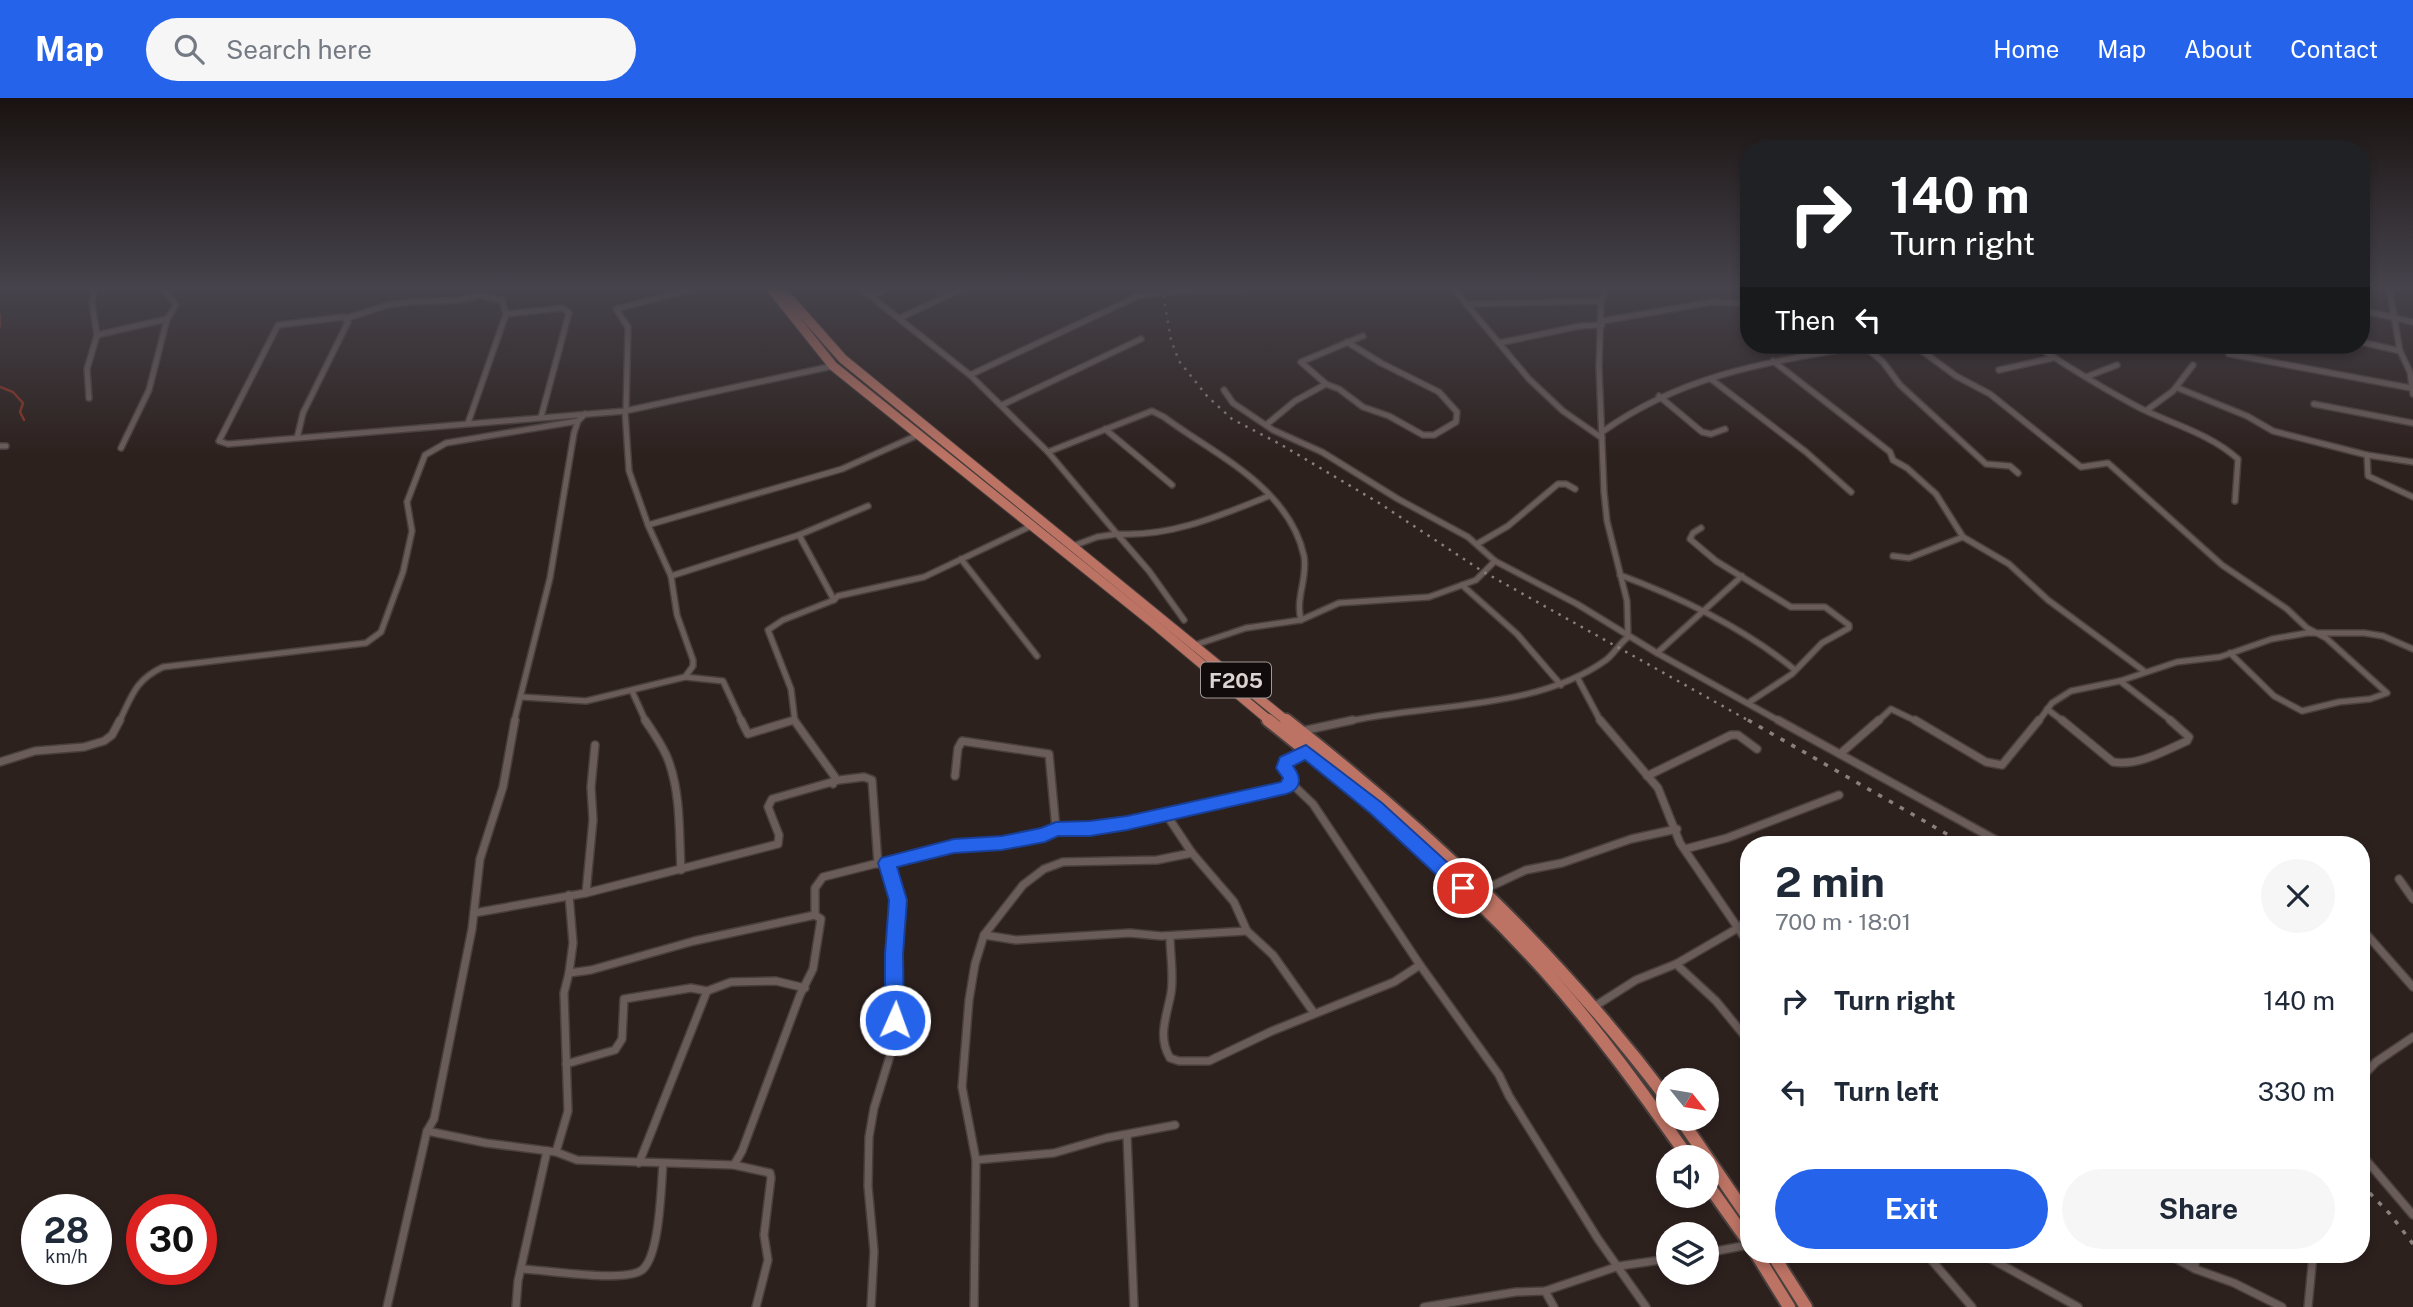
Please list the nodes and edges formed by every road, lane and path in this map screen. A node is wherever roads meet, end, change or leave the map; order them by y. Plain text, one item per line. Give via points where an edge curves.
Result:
1 (95, 343) edge
2 (161, 343) edge
3 (269, 343) edge
4 (337, 343) edge
5 (496, 343) edge
6 (561, 343) edge
7 (628, 343) edge
8 (815, 343) edge
9 (829, 343) edge
10 (931, 343) edge
11 (1037, 343) edge
12 (1132, 343) edge
13 (1344, 343) edge
14 (1349, 343) edge
15 (1499, 343) edge
16 (1601, 343) edge
17 (2399, 343) edge
18 (2370, 344) edge
19 (2400, 351) junction
20 (1814, 354) edge
21 (1875, 354) edge
22 (1926, 354) edge
23 (2047, 354) edge
24 (2230, 354) dead end
25 (2053, 358) junction
26 (1773, 361) junction
27 (2117, 365) dead end
28 (2193, 365) dead end
29 (833, 366) junction
30 (1999, 370) dead end
31 (970, 375) junction
32 (2087, 376) junction
33 (1711, 379) junction
34 (1326, 384) junction
35 (2178, 388) junction
36 (1224, 390) dead end
37 (2412, 391) edge
38 (1659, 396) junction
39 (89, 398) dead end
40 (2314, 404) dead end
41 (1002, 405) junction
42 (2147, 410) junction
43 (626, 411) junction
44 (585, 414) junction
45 (541, 417) junction
46 (578, 421) junction
47 (468, 423) junction
48 (2413, 423) edge
49 (1266, 425) junction
50 (1105, 429) junction
51 (1726, 429) dead end
52 (918, 435) junction
53 (1602, 435) junction
54 (297, 438) junction
55 (121, 448) dead end
56 (1048, 452) junction
57 (2367, 455) junction
58 (2413, 462) edge
59 (2018, 472) dead end
60 (1172, 485) dead end
61 (1575, 489) dead end
62 (1851, 492) dead end
63 (1269, 496) junction
64 (2413, 497) edge
65 (2235, 501) dead end
66 (868, 506) dead end
67 (1018, 509) junction
68 (648, 526) junction
69 (1031, 527) junction
70 (1702, 528) dead end
71 (1116, 534) junction
72 (799, 535) junction
73 (1963, 537) junction
74 (1477, 544) junction
75 (1073, 546) junction
76 (1893, 556) dead end
77 (961, 559) junction
78 (1495, 561) junction
79 (1620, 575) junction
80 (671, 576) junction
81 (1742, 576) junction
82 (1462, 585) junction
83 (834, 600) junction
84 (1700, 611) junction
85 (1184, 620) dead end
86 (1301, 620) junction
87 (2317, 634) junction
88 (1628, 636) junction
89 (1192, 646) junction
90 (2413, 649) edge
91 (1657, 653) junction
92 (2230, 653) junction
93 (1037, 656) dead end
94 (1795, 670) junction
95 (2144, 671) junction
96 (684, 677) junction
97 (1577, 677) junction
98 (2120, 681) junction
99 (1562, 685) junction
100 (632, 691) junction
101 (522, 697) junction
102 (1748, 703) junction
103 (2048, 709) junction
104 (794, 720) junction
105 (1302, 732) junction
106 (595, 745) dead end
107 (1757, 749) dead end
108 (1306, 752) junction
109 (1840, 754) junction
110 (0, 762) edge
111 (955, 776) dead end
112 (1647, 776) junction
113 (1292, 783) junction
114 (833, 784) junction
115 (1839, 795) dead end
116 (1166, 814) junction
117 (1056, 829) junction
118 (1677, 829) junction
119 (1989, 836) edge
120 (1685, 849) junction
121 (1192, 853) junction
122 (883, 864) junction
123 (681, 870) junction
124 (2399, 879) dead end
125 (1483, 891) junction
126 (586, 893) junction
127 (569, 895) junction
128 (2413, 899) edge
129 (474, 913) junction
130 (814, 915) junction
131 (1738, 928) junction
132 (1247, 931) junction
133 (1740, 931) edge
134 (984, 935) junction
135 (1170, 936) junction
136 (2370, 938) edge
137 (1676, 964) junction
138 (1420, 965) junction
139 (569, 974) junction
140 (2413, 987) edge
141 (806, 988) junction
142 (707, 991) junction
143 (1592, 1008) junction
144 (1314, 1013) junction
145 (1740, 1030) edge
146 (2413, 1036) edge
147 (566, 1065) junction
148 (2370, 1068) edge
149 (1656, 1085) edge
150 (1656, 1088) edge
151 (1645, 1096) junction
152 (1175, 1125) dead end
153 (427, 1131) junction
154 (1690, 1131) edge
155 (1127, 1135) junction
156 (1680, 1145) edge
157 (551, 1151) junction
158 (976, 1160) junction
159 (639, 1163) junction
160 (663, 1164) junction
161 (2370, 1164) edge
162 (734, 1165) junction
163 (1719, 1201) edge
164 (1740, 1205) edge
165 (2413, 1215) edge
166 (1740, 1231) edge
167 (1740, 1245) edge
168 (1719, 1250) edge
169 (1656, 1261) edge
170 (1762, 1263) edge
171 (1778, 1263) edge
172 (1934, 1263) edge
173 (1998, 1263) edge
174 (2184, 1263) edge
175 (2195, 1263) edge
176 (2312, 1263) edge
177 (1619, 1266) junction
178 (522, 1269) junction
179 (2195, 1269) junction
180 (1545, 1291) junction
181 (387, 1307) edge
182 (516, 1307) edge
183 (756, 1307) edge
184 (872, 1307) edge
185 (974, 1307) edge
186 (1134, 1307) edge
187 (1424, 1307) edge
188 (1554, 1307) edge
189 (1646, 1307) edge
190 (1789, 1307) edge
191 (1806, 1307) edge
192 (1972, 1307) edge
193 (2078, 1307) edge
194 (2282, 1307) edge
195 (2308, 1307) edge

1 - 39 street via 87,369
2 - 55 street via 149,390
3 - 54 street via 219,441
4 - 54 street via 303,413
5 - 47 street
6 - 45 street
7 - 43 street
8 - 29 main road, F205
9 - 67 main road, F205
10 - 31 street
11 - 31 street
12 - 41 street
13 - 34 street via 1301,362
14 - 34 street via 1439,392 1457,412 1456,422 1423,436
15 - 53 street via 1563,411
16 - 53 street
17 - 19 street
18 - 19 street
19 - 37 street via 2410,372
20 - 26 street
21 - 59 street via 1900,384 1986,464 2010,466
22 - 87 street via 1990,394 2081,467 2108,463 2222,565
23 - 25 street
24 - 37 street
25 - 30 street
25 - 32 street
26 - 33 street
26 - 73 street via 1936,494
27 - 32 street
28 - 35 street
29 - 43 street
29 - 52 main road, F205
31 - 41 street
32 - 42 street
33 - 38 street
33 - 62 street
34 - 49 street
35 - 42 street
35 - 57 street via 2273,431
36 - 49 street via 1233,403
38 - 51 street via 1702,432
38 - 53 street via 1622,415
40 - 48 street
41 - 56 street
42 - 65 street via 2223,444 2238,459
43 - 44 street
43 - 68 street via 629,471
44 - 45 street
44 - 46 street
45 - 47 street
46 - 101 street via 550,578
46 - 110 street via 446,443 430,451 407,502 412,531 403,572 375,638 366,643 163,667 138,683 112,735 104,741 35,751
47 - 54 street
49 - 74 street via 1322,452
50 - 56 street
50 - 60 street
50 - 63 street via 1147,411 1157,412 1224,456
52 - 67 main road, F205
52 - 68 street via 842,469
53 - 79 street via 1607,521
56 - 71 street
57 - 58 street
57 - 64 street via 2368,476
61 - 74 street via 1558,484 1508,526
63 - 71 street via 1172,529 1145,535
63 - 86 street via 1298,531 1305,572 1296,606
66 - 72 street
67 - 69 main road, F205
67 - 75 main road, F205
68 - 80 street
69 - 77 street
69 - 108 main road, F205
70 - 81 street via 1690,536 1692,544
71 - 75 street
71 - 85 street
72 - 80 street
72 - 83 street via 810,547 822,586
73 - 76 street via 1909,558
73 - 95 street via 2009,564 2048,600
74 - 78 street
75 - 89 main road, F205
77 - 83 street via 924,577
77 - 93 street
78 - 82 street via 1476,580
78 - 88 street
79 - 84 street via 1656,586
79 - 88 street via 1627,601
80 - 96 street via 677,615 693,660
81 - 84 street
81 - 94 street via 1791,607 1825,607 1849,625
82 - 86 street via 1418,599 1339,603
82 - 99 street via 1517,634
83 - 104 street via 768,630 791,689
84 - 91 street
84 - 94 street via 1767,648
86 - 89 street via 1233,629
87 - 90 street via 2364,633
87 - 92 street via 2272,639
87 - 92 street via 2366,671 2386,695 2299,710 2279,699
88 - 91 street
88 - 97 street via 1608,659
89 - 105 main road, F205
91 - 102 street
92 - 95 street
94 - 102 street
95 - 98 street
96 - 100 street
96 - 104 street via 723,681 747,734
97 - 99 street
97 - 112 street via 1598,718
98 - 103 street via 2071,691
98 - 103 street via 2186,732 2187,741 2141,760 2113,762
99 - 105 street via 1500,700 1380,714
100 - 101 street via 586,701
100 - 123 street via 638,711 668,761 676,794
101 - 129 street via 503,787 480,859
102 - 109 street
103 - 109 street via 2003,765 1986,762 1891,709
104 - 114 street via 835,777
105 - 125 main road, F205 via 1405,816
106 - 126 street
107 - 112 street via 1731,735
108 - 113 street via 1286,762 1284,768
108 - 151 main road, F205 via 1376,808 1525,949
109 - 119 street
111 - 117 street via 962,741 1049,754
112 - 118 street via 1658,788
113 - 116 street
113 - 138 street via 1313,804
114 - 122 street via 856,776 872,780
114 - 123 street via 772,799 768,807 778,844
115 - 120 street via 1727,838
116 - 117 street via 1090,829
116 - 121 street
117 - 122 street via 1002,843 926,851
118 - 120 street
118 - 125 street via 1525,870
120 - 131 street
121 - 132 street via 1234,902
121 - 134 street via 1157,860 1063,862 1044,869 1023,885
122 - 130 street via 823,877 816,888
122 - 184 street via 898,900 896,993 893,1046 869,1137
123 - 126 street
124 - 128 street
125 - 143 main road, F205
126 - 127 street
127 - 129 street
127 - 139 street via 573,943
129 - 153 street via 434,1119
130 - 139 street
130 - 141 street via 821,919 819,943
131 - 133 street
131 - 137 street
132 - 135 street
132 - 144 street via 1273,955
134 - 135 street via 1016,940 1130,933
134 - 158 street via 970,1000 961,1087
135 - 144 street via 1171,991 1163,1020 1164,1048 1170,1058 1209,1061
136 - 140 street
137 - 143 street via 1636,980
137 - 145 street
138 - 144 street via 1394,982
138 - 177 street via 1499,1075
139 - 147 street via 564,993
141 - 142 street via 776,981 731,982
141 - 162 street
142 - 147 street via 691,988 624,999 621,1045
142 - 159 street
143 - 149 main road, F205
146 - 148 street
147 - 157 street via 568,1111
150 - 151 main road
151 - 156 main road, F205
152 - 155 street
153 - 157 street
153 - 181 street
154 - 164 main road
155 - 158 street via 1054,1153
155 - 186 street
157 - 159 street via 577,1160
157 - 178 street
158 - 185 street
159 - 160 street
160 - 162 street
160 - 178 street via 653,1243 644,1269 617,1275
161 - 165 street
162 - 183 street via 770,1173 771,1178 764,1235 768,1260
163 - 166 main road
167 - 168 street
169 - 177 street
170 - 190 main road
171 - 191 main road
172 - 192 street
173 - 193 street
174 - 179 street
175 - 179 street
176 - 195 street
177 - 180 street
177 - 189 street
178 - 182 street
179 - 194 street
180 - 187 street
180 - 188 street

